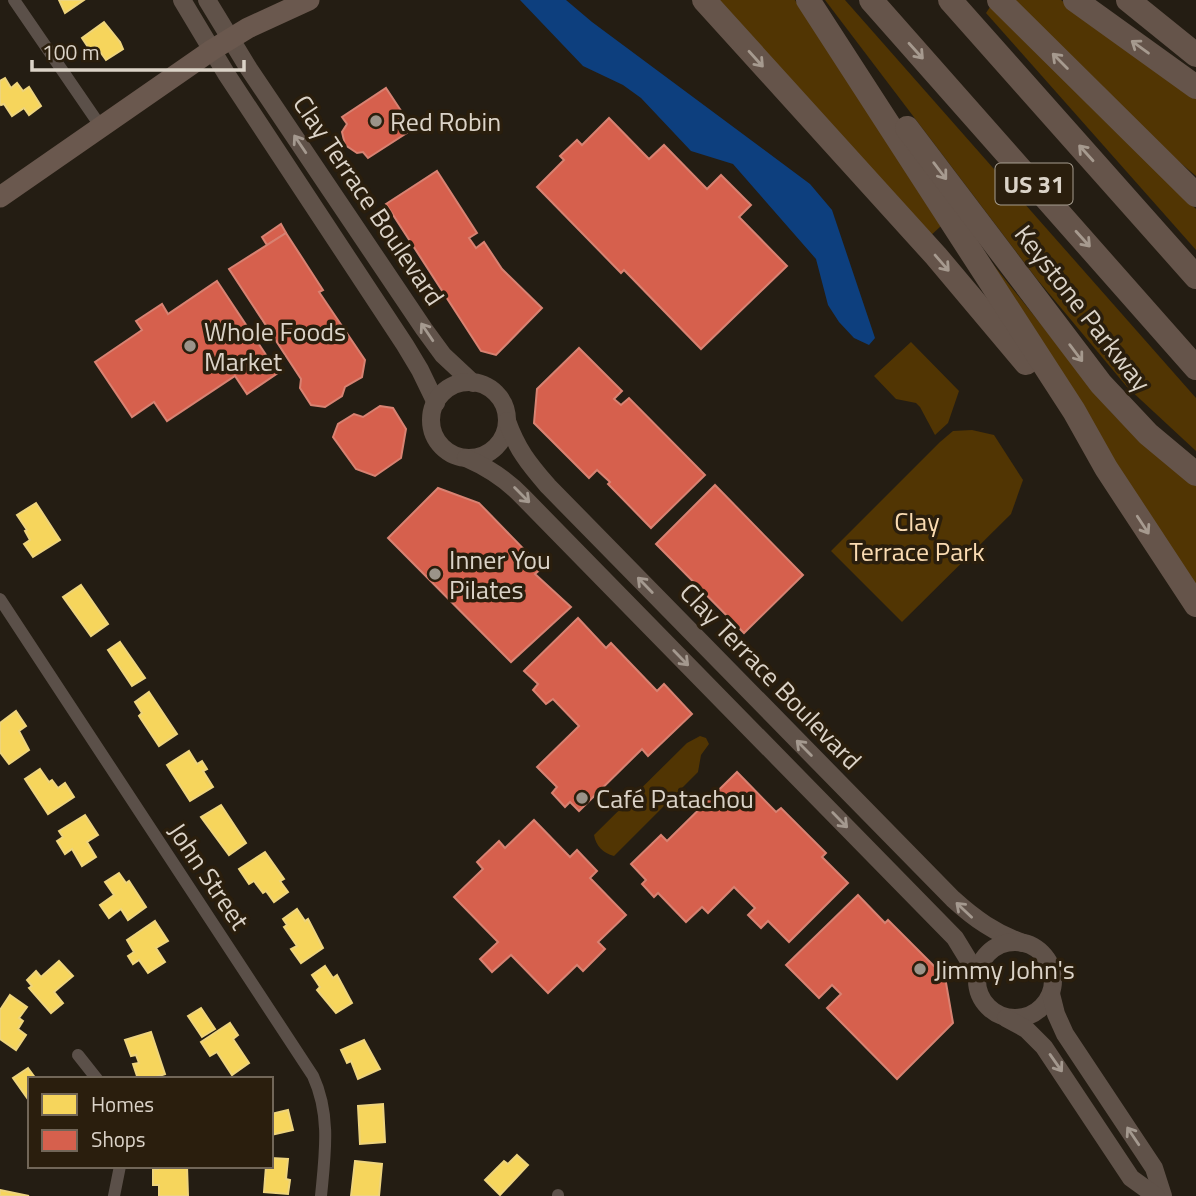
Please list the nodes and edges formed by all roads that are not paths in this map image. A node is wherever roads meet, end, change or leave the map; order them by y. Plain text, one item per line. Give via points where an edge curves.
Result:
1 (14, 0) edge
2 (182, 0) edge
3 (207, 0) edge
4 (280, 0) edge
5 (309, 0) edge
6 (704, 0) edge
7 (809, 0) edge
8 (871, 0) edge
9 (950, 0) edge
10 (999, 0) edge
11 (1075, 0) edge
12 (1128, 0) edge
13 (240, 34) junction
14 (212, 50) junction
15 (1196, 55) edge
16 (1196, 87) edge
17 (101, 127) junction
18 (305, 193) junction
19 (1196, 195) edge
20 (0, 197) edge
21 (1196, 277) edge
22 (403, 296) junction
23 (1196, 368) edge
24 (473, 383) junction
25 (436, 403) junction
26 (508, 421) junction
27 (466, 458) junction
28 (1106, 468) junction
29 (1196, 474) edge
30 (0, 599) edge
31 (1196, 605) edge
32 (1023, 943) junction
33 (977, 975) junction
34 (1051, 994) junction
35 (1006, 1018) junction
36 (78, 1055) dead end
37 (95, 1077) edge
38 (120, 1168) edge
39 (114, 1196) edge
40 (321, 1196) edge
41 (1156, 1196) edge
42 (1163, 1196) edge

1 - 17 street
2 - 14 street, Clay Terrace Boulevard
3 - 13 street, Clay Terrace Boulevard
4 - 13 main road
5 - 13 main road
6 -> 28 highway via 970,295
7 - 28 highway via 1074,411
7 -> 29 highway, Keystone Parkway via 1085,365 1140,426
8 -> 23 highway, US 31
21 -> 9 highway, US 31
19 -> 10 highway
16 -> 11 highway
12 - 15 highway
13 - 14 main road
22 -> 13 street, Clay Terrace Boulevard
14 - 17 main road
14 - 18 street, Clay Terrace Boulevard
17 - 20 main road
18 - 22 street via 322,196 359,251
18 - 25 street, Clay Terrace Boulevard via 405,345
24 -> 22 street, Clay Terrace Boulevard via 443,355
24 - 25 street via 447,390
24 - 26 street via 498,394
25 - 27 street via 431,419 435,436 451,454
26 - 27 street via 498,445 483,456
32 -> 26 street, Clay Terrace Boulevard via 975,919 944,890 548,486 516,446
27 -> 33 street, Clay Terrace Boulevard via 498,475 533,506 955,938
28 -> 31 highway
30 - 40 street, John Street via 313,1076 326,1123
32 - 33 street via 1005,943 989,951
32 - 34 street via 1046,957 1053,976
33 - 35 street via 985,1004
34 - 35 street via 1033,1014
42 -> 34 street via 1154,1168 1065,1034
35 -> 41 street via 1044,1047 1132,1178
36 - 37 street
38 - 39 street

